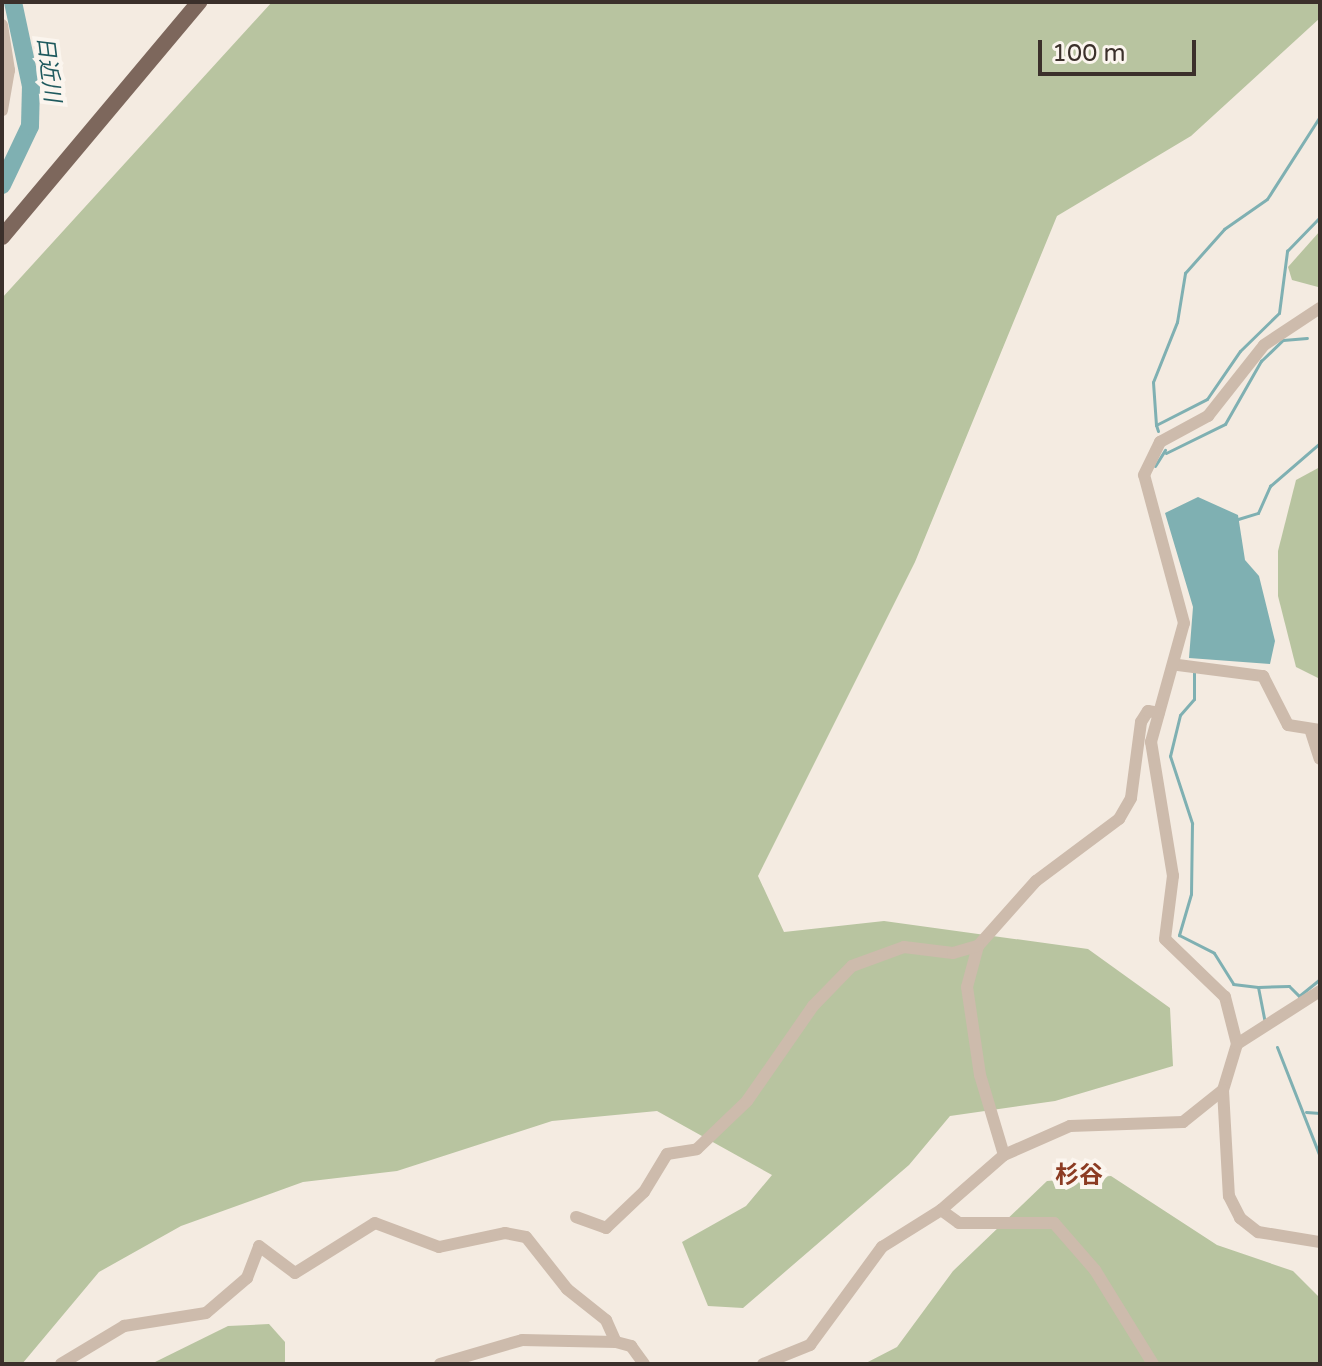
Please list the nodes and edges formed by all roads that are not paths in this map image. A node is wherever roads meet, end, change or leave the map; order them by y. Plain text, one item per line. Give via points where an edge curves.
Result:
1 (199, 2) edge
2 (2, 25) edge
3 (2, 110) edge
4 (2, 237) edge
5 (1320, 308) edge
6 (1189, 666) junction
7 (1159, 713) junction
8 (1316, 731) edge
9 (1320, 759) edge
10 (978, 946) junction
11 (1320, 991) edge
12 (1237, 1044) junction
13 (1223, 1090) junction
14 (1004, 1155) junction
15 (941, 1210) junction
16 (576, 1217) dead end
17 (1320, 1242) edge
18 (616, 1342) junction
19 (61, 1364) edge
20 (440, 1364) edge
21 (644, 1364) edge
22 (763, 1364) edge
23 (1153, 1364) edge

1 - 4 main road
2 - 3 street via 9,70
5 - 6 street via 1264,345 1226,398 1160,442 1146,464 1150,517 1182,609
6 - 7 street
6 - 8 street via 1263,676 1288,725
7 - 10 street via 1148,711 1141,722 1131,798 1119,819 1036,881
7 - 12 street via 1151,742 1174,894 1165,939 1225,997
8 - 9 street
10 - 14 street via 967,987 980,1075
10 - 16 street via 953,953 904,947 852,966 813,1006 747,1101 697,1149 667,1154 644,1192 606,1228
11 - 12 street
12 - 13 street
13 - 14 street via 1183,1122 1070,1126
13 - 17 street via 1229,1196 1240,1218 1258,1232
14 - 15 street
15 - 22 street via 882,1247 810,1345
15 - 23 street via 959,1223 1054,1223 1095,1270 1103,1293
18 - 19 street via 606,1320 567,1289 526,1237 505,1233 439,1247 375,1223 295,1273 259,1246 247,1278 206,1313 124,1326
18 - 20 street via 522,1340
18 - 21 street via 631,1346

